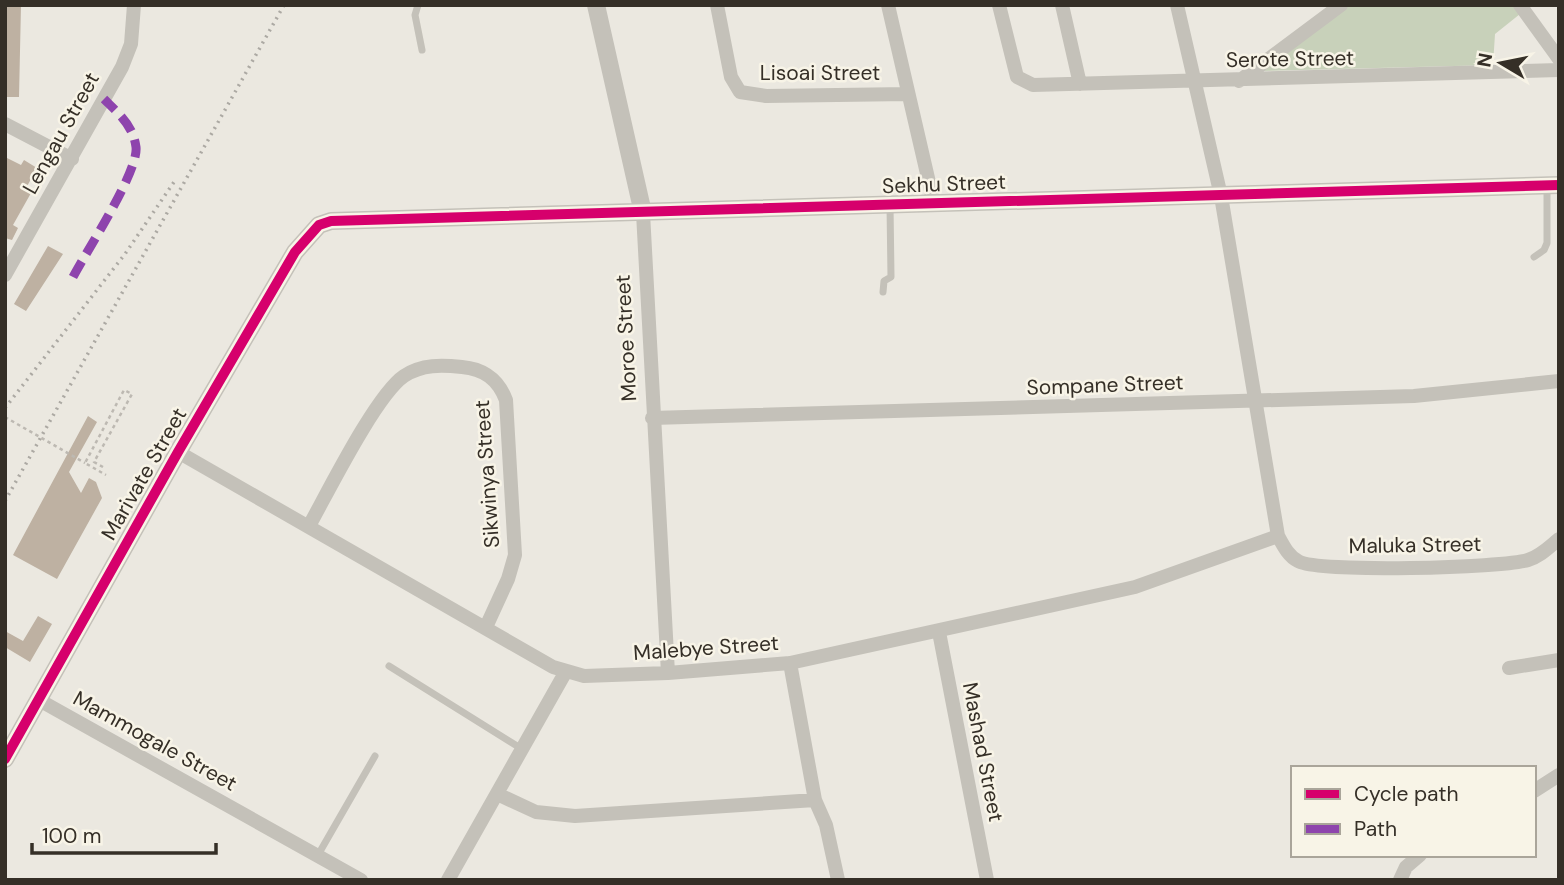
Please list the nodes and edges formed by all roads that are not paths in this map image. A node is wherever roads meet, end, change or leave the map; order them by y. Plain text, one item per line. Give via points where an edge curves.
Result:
1 (134, 5) edge
2 (418, 5) edge
3 (596, 5) edge
4 (717, 5) edge
5 (888, 5) edge
6 (999, 5) edge
7 (1062, 5) edge
8 (1177, 5) edge
9 (1341, 5) edge
10 (1520, 5) edge
11 (422, 50) dead end
12 (1559, 60) edge
13 (1559, 71) edge
14 (1238, 81) junction
15 (1195, 82) junction
16 (1080, 84) junction
17 (908, 94) junction
18 (5, 124) edge
19 (72, 159) junction
20 (1553, 185) edge
21 (1221, 195) junction
22 (934, 204) junction
23 (890, 205) junction
24 (643, 213) junction
25 (331, 221) joint
26 (1534, 257) dead end
27 (5, 275) edge
28 (883, 292) dead end
29 (1559, 381) edge
30 (1256, 402) junction
31 (652, 418) junction
32 (178, 452) junction
33 (309, 526) junction
34 (1278, 536) junction
35 (1559, 539) edge
36 (486, 627) junction
37 (939, 632) junction
38 (1559, 660) edge
39 (790, 663) junction
40 (389, 666) dead end
41 (1509, 668) dead end
42 (565, 673) junction
43 (668, 673) junction
44 (39, 700) junction
45 (522, 749) junction
46 (374, 756) dead end
47 (5, 759) edge
48 (1559, 775) edge
49 (1536, 790) edge
50 (497, 794) junction
51 (815, 800) junction
52 (318, 855) junction
53 (1418, 857) edge
54 (361, 880) edge
55 (447, 880) edge
56 (838, 880) edge
57 (987, 880) edge
58 (1400, 880) edge

1 - 19 street, Lengau Street via 128,54
2 - 11 lane via 415,15
3 - 24 street, Moroe Street
4 - 17 street, Lisoai Street via 732,77 740,92 766,96
5 - 17 street
6 - 16 street, Serote Street via 1022,82
7 - 16 street
8 - 15 street
9 - 14 street
10 - 12 street
13 - 14 street, Serote Street
14 - 15 street, Serote Street
15 - 16 street, Serote Street
15 - 21 street
17 - 22 street
18 - 19 street
19 - 27 street, Lengau Street
20 - 21 street, Sekhu Street
20 - 26 lane via 1548,243
21 - 22 street, Sekhu Street
21 - 30 street
22 - 23 street, Sekhu Street
23 - 24 street, Sekhu Street
23 - 28 lane via 891,277 883,282
24 - 25 street, Sekhu Street
24 - 31 street, Moroe Street
25 - 32 street, Marivate Street via 319,225 295,251
29 - 30 street, Sompane Street via 1414,396
30 - 31 street, Sompane Street
30 - 34 street
31 - 43 street, Moroe Street
32 - 33 street, Malebye Street
32 - 44 street, Marivate Street
33 - 36 street, Malebye Street
33 - 36 street, Sikwinya Street via 357,441 405,375 435,365 486,373 506,400 516,538 512,568
34 - 35 street, Maluka Street via 1298,562 1329,568 1516,562 1535,557
34 - 37 street, Malebye Street via 1135,587
36 - 42 street, Malebye Street
37 - 39 street, Malebye Street
37 - 57 street, Mashad Street
38 - 41 street
39 - 43 street, Malebye Street
39 - 51 street
40 - 45 lane
42 - 43 street, Malebye Street
42 - 45 street
44 - 47 street, Marivate Street
44 - 52 street, Mammogale Street
45 - 50 street
46 - 52 lane
48 - 49 street
50 - 51 street via 536,812 575,816
50 - 55 street
51 - 56 street via 826,825
52 - 54 street, Mammogale Street
53 - 58 street

